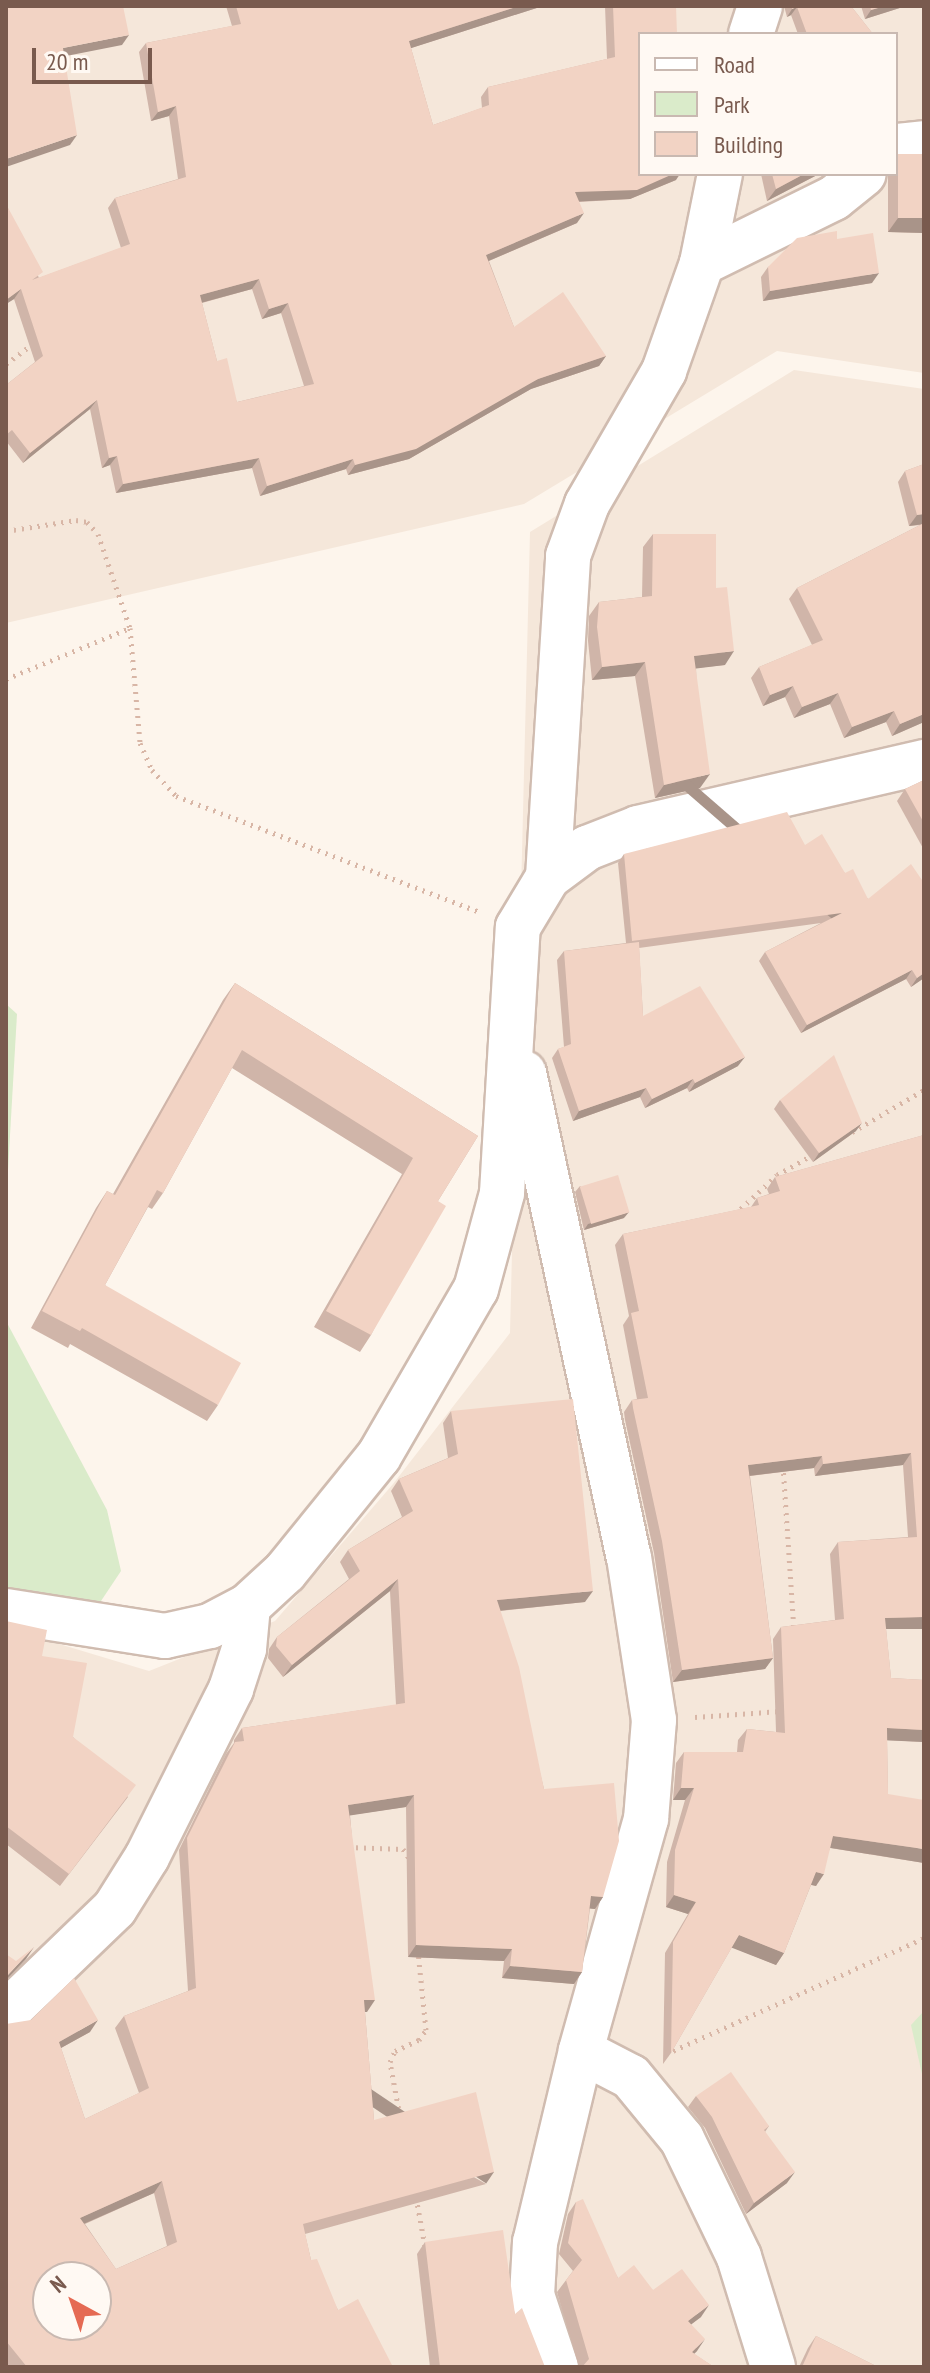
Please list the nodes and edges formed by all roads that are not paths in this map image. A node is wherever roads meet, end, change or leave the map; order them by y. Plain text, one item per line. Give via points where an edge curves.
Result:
1 (760, 6) edge
2 (752, 32) edge
3 (924, 143) edge
4 (898, 146) edge
5 (720, 176) edge
6 (862, 176) edge
7 (702, 263) junction
8 (924, 762) edge
9 (548, 877) junction
10 (514, 1031) junction
11 (248, 1606) junction
12 (6, 1611) edge
13 (6, 2013) edge
14 (581, 2051) junction
15 (556, 2367) edge
16 (773, 2367) edge

1 - 2 street
3 - 4 street
5 - 7 street
6 - 7 street via 834,198
7 - 9 street via 654,394 587,504 568,556
8 - 9 street via 638,828 587,848
9 - 10 street via 518,927
10 - 11 street via 502,1193 476,1289 379,1456 285,1572
10 - 14 street via 617,1498 654,1720 646,1819
11 - 12 street via 210,1626 165,1636
11 - 13 street via 244,1649 231,1689 147,1857 115,1908
14 - 15 street via 531,2272 532,2295
14 - 16 street via 625,2072 682,2139 739,2257

